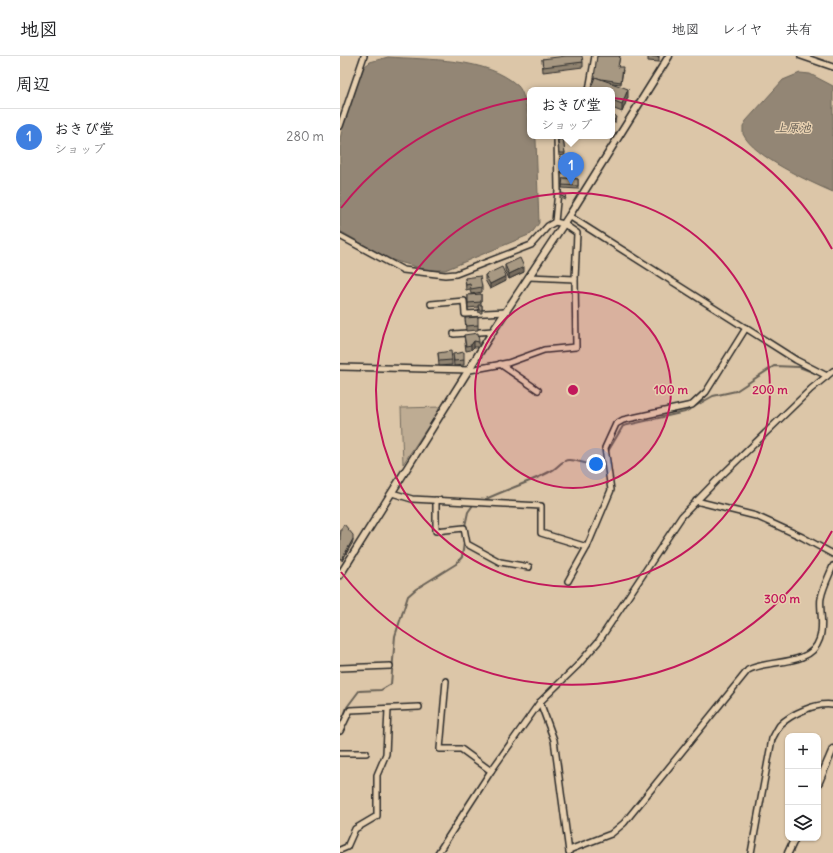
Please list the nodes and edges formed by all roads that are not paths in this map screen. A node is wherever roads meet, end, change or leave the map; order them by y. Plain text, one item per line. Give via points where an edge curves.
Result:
1 (364, 56) edge
2 (595, 56) edge
3 (669, 56) edge
4 (801, 56) edge
5 (833, 68) edge
6 (590, 87) edge
7 (340, 126) edge
8 (557, 139) edge
9 (569, 216) junction
10 (555, 222) junction
11 (564, 224) junction
12 (340, 236) edge
13 (529, 277) junction
14 (575, 279) junction
15 (431, 304) dead end
16 (506, 312) junction
17 (746, 328) junction
18 (493, 331) junction
19 (454, 334) dead end
20 (500, 364) junction
21 (340, 367) edge
22 (470, 370) junction
23 (833, 371) edge
24 (827, 376) junction
25 (538, 390) dead end
26 (392, 493) junction
27 (436, 500) junction
28 (696, 501) junction
29 (587, 547) junction
30 (833, 554) edge
31 (833, 566) edge
32 (529, 567) dead end
33 (340, 575) edge
34 (568, 581) dead end
35 (390, 666) dead end
36 (340, 668) edge
37 (446, 681) dead end
38 (540, 702) junction
39 (833, 705) edge
40 (418, 706) dead end
41 (388, 709) junction
42 (340, 731) edge
43 (833, 749) edge
44 (340, 753) edge
45 (366, 753) dead end
46 (491, 771) junction
47 (821, 777) edge
48 (794, 841) edge
49 (340, 850) edge
50 (569, 852) edge
51 (438, 853) edge
52 (751, 853) edge
53 (788, 853) edge

1 - 7 street
2 - 6 street
3 - 9 street
4 - 5 street
8 - 10 street via 558,191
9 - 11 street
9 - 17 street
10 - 11 street
10 - 12 street via 531,245 456,274 445,275 403,270
11 - 13 street
11 - 14 street via 577,233
13 - 14 street
13 - 16 street
14 - 20 street via 576,347 544,350
15 - 16 street via 464,301 465,314
16 - 18 street
17 - 24 street via 796,360
17 - 29 street via 706,392 692,405 623,420 616,424 604,448 611,490
18 - 19 street
18 - 22 street
20 - 22 street
20 - 25 street
21 - 22 street
22 - 26 street
23 - 24 street
24 - 28 street
26 - 27 street
26 - 33 street
27 - 29 street via 541,506 541,533
27 - 32 street via 436,531 464,528 466,544 500,562
28 - 30 street via 756,516
28 - 38 street via 682,516 598,642
29 - 34 street
31 - 50 street via 820,599 823,626 818,644 813,651 796,659 748,670 624,823 611,834
35 - 36 street
37 - 46 street via 440,750 461,749
38 - 46 street
38 - 50 street via 554,740
39 - 52 street via 810,707 777,729 772,739
40 - 41 street
41 - 42 street via 350,710
41 - 49 street via 386,754 377,775 377,816 355,829 347,847
43 - 47 street
44 - 45 street
46 - 51 street
48 - 53 street

